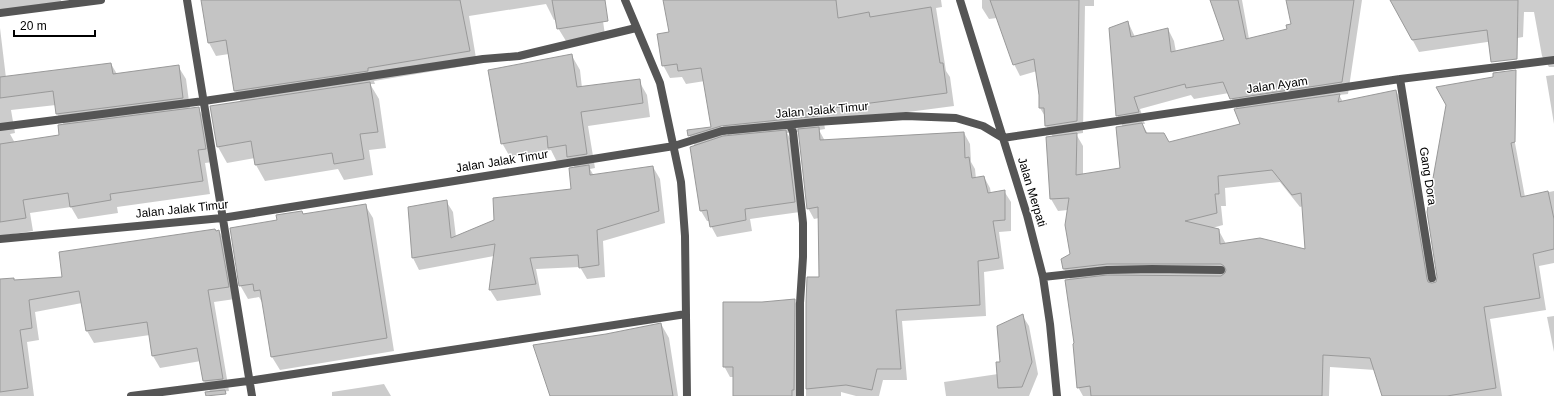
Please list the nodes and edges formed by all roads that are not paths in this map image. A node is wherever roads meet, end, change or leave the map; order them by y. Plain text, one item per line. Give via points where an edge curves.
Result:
1 (101, 0) edge
2 (187, 0) edge
3 (625, 0) edge
4 (960, 0) edge
5 (0, 13) edge
6 (636, 28) junction
7 (1554, 60) edge
8 (1400, 79) junction
9 (204, 101) junction
10 (790, 125) junction
11 (0, 127) edge
12 (1003, 138) junction
13 (674, 146) junction
14 (222, 218) junction
15 (0, 238) edge
16 (1221, 270) dead end
17 (1043, 277) junction
18 (1432, 278) dead end
19 (686, 314) junction
20 (248, 381) junction
21 (131, 396) edge
22 (252, 396) edge
23 (687, 396) edge
24 (800, 396) edge
25 (1057, 396) edge

1 - 5 street
2 - 9 street
3 - 6 street
4 - 12 street, Jalan Merpati
6 - 9 street via 519,56 483,59
6 - 13 street via 660,83
7 - 8 street, Jalan Ayam
8 - 12 street, Jalan Ayam
8 - 18 street, Gang Dora
9 - 11 street
9 - 14 street
10 - 12 street, Jalan Jalak Timur via 906,116 956,118 983,126
10 - 13 street, Jalan Jalak Timur via 722,131
10 - 24 street via 793,132 803,223
12 - 17 street, Jalan Merpati
13 - 14 street, Jalan Jalak Timur
13 - 19 street via 681,182 685,236
14 - 15 street, Jalan Jalak Timur
14 - 20 street
16 - 17 street via 1108,270
17 - 25 street, Jalan Merpati
19 - 20 street
19 - 23 street
20 - 21 street
20 - 22 street

